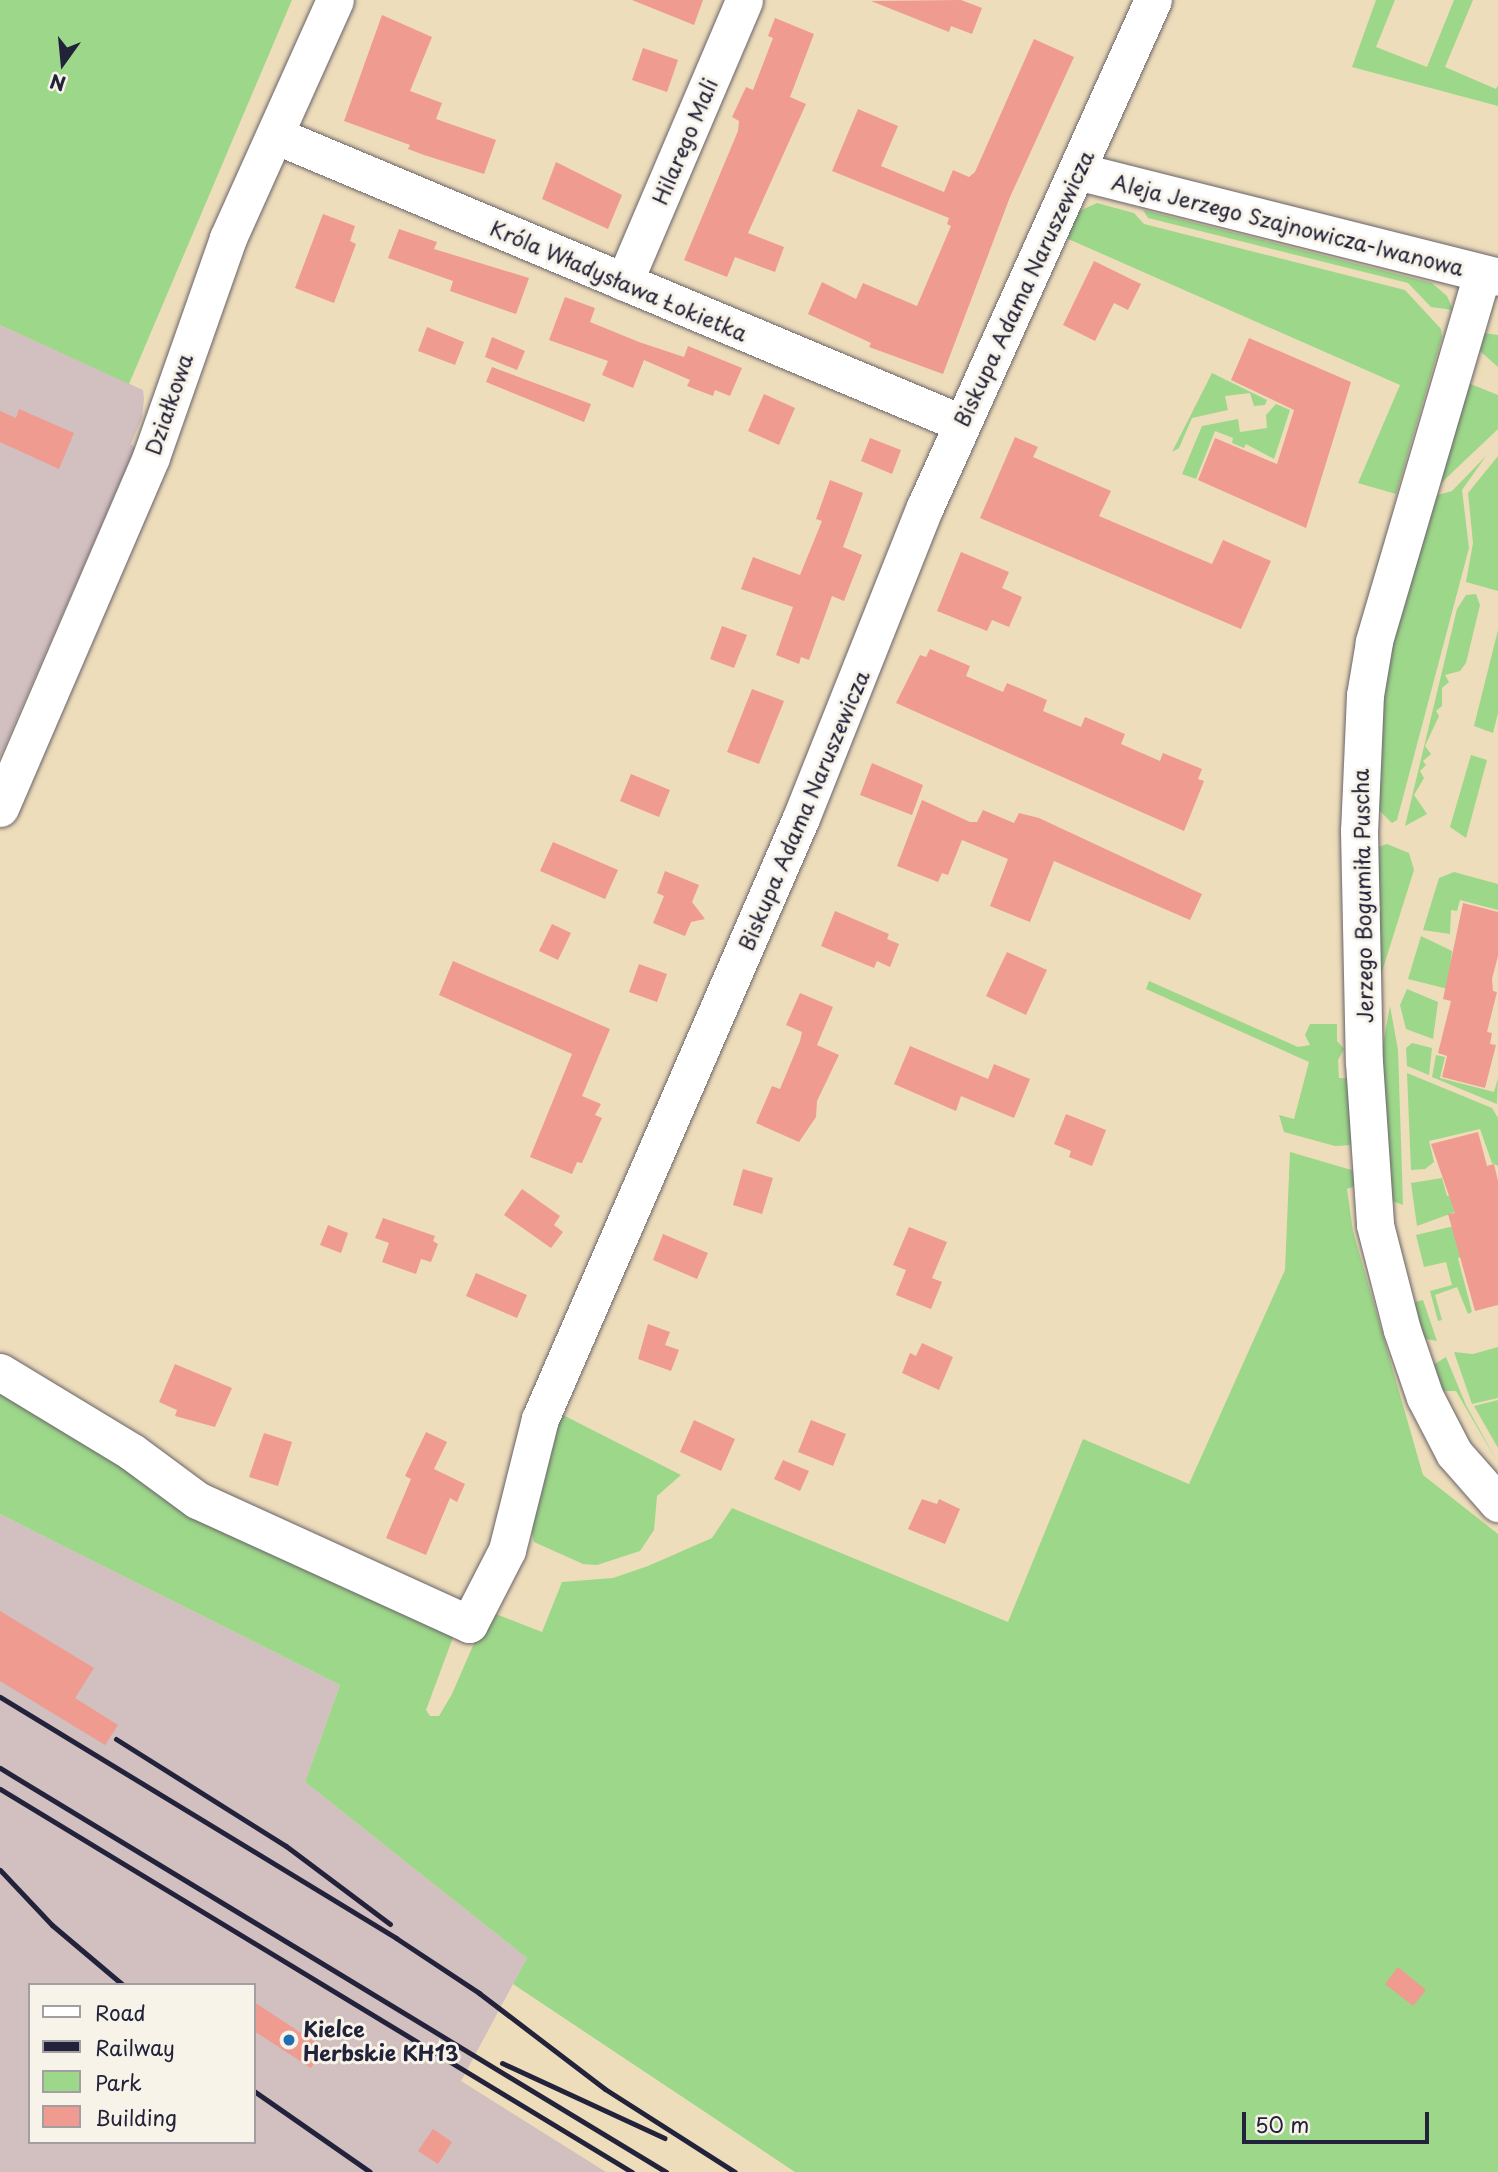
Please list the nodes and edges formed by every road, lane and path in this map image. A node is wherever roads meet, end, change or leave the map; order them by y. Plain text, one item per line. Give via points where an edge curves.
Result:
1 (335, 0) edge
2 (744, 0) edge
3 (1153, 0) edge
4 (277, 136) junction
5 (1077, 171) junction
6 (1490, 276) edge
7 (624, 282) junction
8 (961, 424) junction
9 (0, 808) edge
10 (0, 1372) edge
11 (1498, 1503) edge

1 - 4 street, Działkowa
2 - 7 street, Hilarego Mali
3 - 5 street, Biskupa Adama Naruszewicza
4 - 7 street, Króla Władysława Łokietka
4 - 9 street, Działkowa via 228,238 151,457
5 - 6 street, Aleja Jerzego Szajnowicza-Iwanowa
5 - 8 street, Biskupa Adama Naruszewicza
6 - 11 street, Jerzego Bogumiła Puscha via 1374,642 1363,720 1359,830 1364,1062 1375,1225 1399,1321 1425,1397 1454,1453
7 - 8 street, Króla Władysława Łokietka
8 - 10 street, Biskupa Adama Naruszewicza via 801,818 540,1419 507,1549 469,1625 197,1500 132,1452

